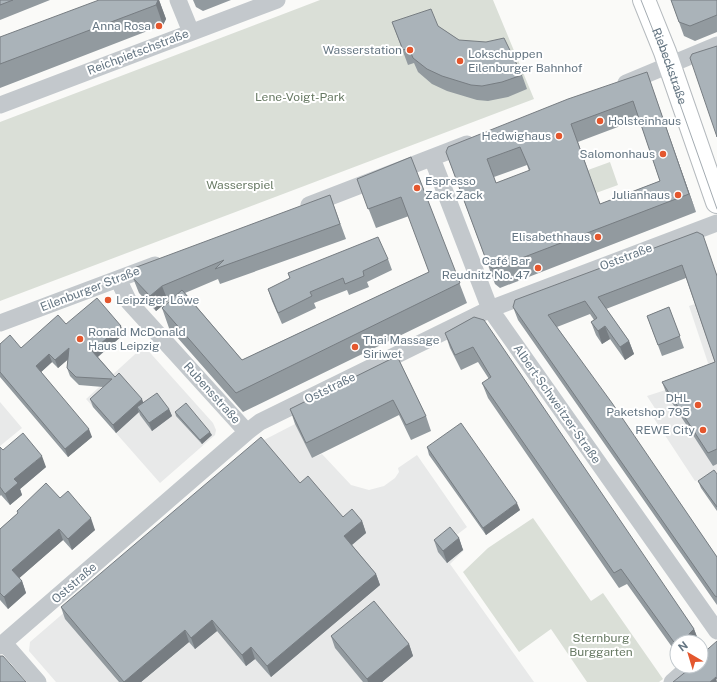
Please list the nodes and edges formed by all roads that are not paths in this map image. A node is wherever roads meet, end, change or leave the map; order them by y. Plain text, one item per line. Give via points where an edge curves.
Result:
1 (178, 0) edge
2 (277, 0) edge
3 (644, 0) edge
4 (191, 32) junction
5 (717, 45) edge
6 (669, 64) junction
7 (610, 89) edge
8 (0, 105) edge
9 (485, 137) edge
10 (432, 158) junction
11 (717, 202) edge
12 (298, 210) edge
13 (717, 224) edge
14 (169, 259) edge
15 (118, 279) junction
16 (490, 309) junction
17 (0, 323) edge
18 (246, 432) junction
19 (716, 640) edge
20 (2, 644) edge
21 (681, 674) edge
22 (38, 682) edge
23 (672, 682) edge

1 - 4 street
2 - 4 street, Reichpietschstraße
3 - 6 main road, Riebeckstraße
4 - 8 street, Reichpietschstraße
5 - 6 street
6 - 7 street
6 - 11 main road, Riebeckstraße
9 - 10 street
10 - 12 street
10 - 16 street, Albert-Schweitzer-Straße
13 - 16 street, Oststraße
14 - 15 street, Eilenburger Straße
15 - 17 street, Eilenburger Straße
15 - 18 street, Rubensstraße via 129,302
16 - 18 street, Oststraße via 260,422
16 - 19 street, Albert-Schweitzer-Straße
18 - 20 street, Oststraße
20 - 22 street
21 - 23 street

